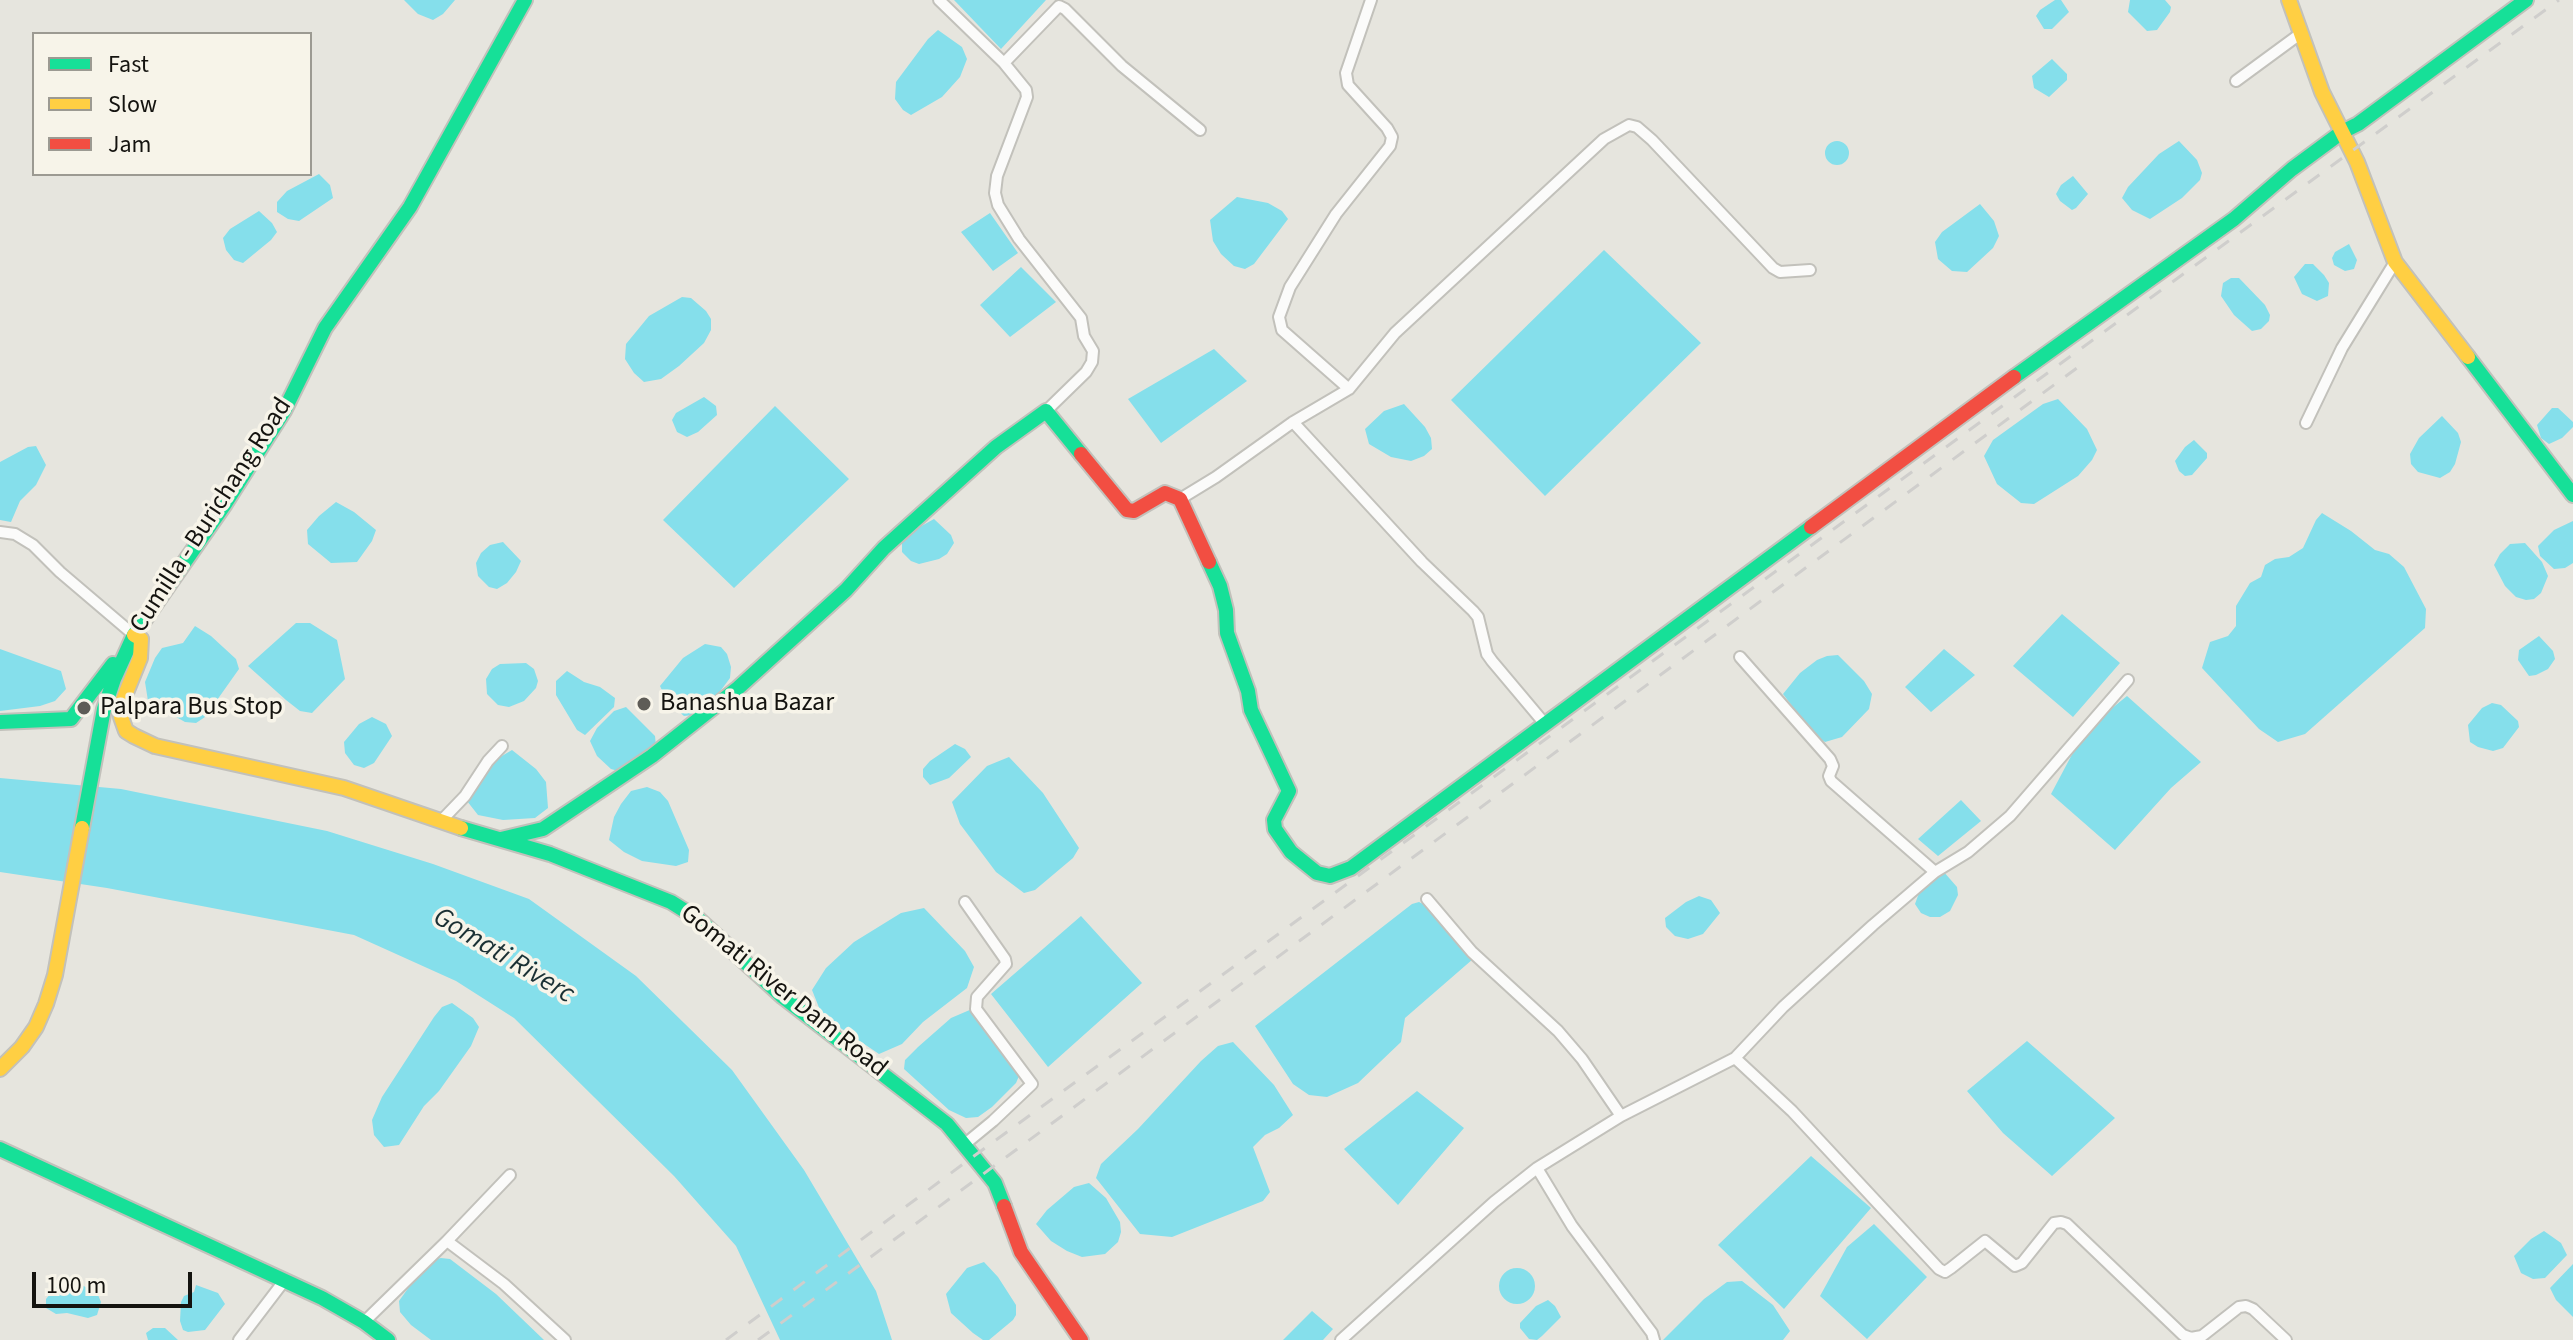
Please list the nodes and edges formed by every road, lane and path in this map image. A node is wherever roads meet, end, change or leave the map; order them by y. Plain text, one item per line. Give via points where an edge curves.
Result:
1 (525, 0) edge
2 (939, 0) edge
3 (1371, 0) edge
4 (2289, 0) edge
5 (2526, 0) edge
6 (2300, 34) junction
7 (1004, 63) junction
8 (2236, 81) dead end
9 (1200, 130) dead end
10 (2342, 132) junction
11 (2395, 262) junction
12 (1810, 270) dead end
13 (1349, 389) junction
14 (1046, 411) junction
15 (1293, 422) junction
16 (2306, 423) dead end
17 (2573, 495) edge
18 (1180, 499) junction
19 (0, 532) edge
20 (134, 635) junction
21 (1740, 657) dead end
22 (2128, 680) dead end
23 (0, 722) edge
24 (1545, 724) junction
25 (502, 746) dead end
26 (440, 822) junction
27 (501, 839) junction
28 (1935, 872) junction
29 (1427, 899) dead end
30 (965, 902) dead end
31 (1735, 1058) junction
32 (0, 1069) edge
33 (1621, 1116) junction
34 (965, 1144) junction
35 (0, 1149) edge
36 (1537, 1168) junction
37 (510, 1175) dead end
38 (447, 1241) junction
39 (284, 1281) junction
40 (364, 1322) junction
41 (239, 1340) edge
42 (388, 1340) edge
43 (565, 1340) edge
44 (1081, 1340) edge
45 (1341, 1340) edge
46 (1654, 1340) edge
47 (2286, 1340) edge

1 - 20 street, Cumilla - Burichang Road via 410,207 325,328 284,411
2 - 7 street
3 - 13 street via 1346,73 1348,85 1387,128 1390,146 1336,214 1290,287 1279,317 1282,330
4 - 6 street
5 - 10 street
6 - 8 street
6 - 10 street
7 - 9 street via 1059,6
7 - 14 street via 1027,97 997,176 998,205 1081,318 1093,351 1086,372
10 - 11 street
10 - 24 street via 2234,219
11 - 16 street via 2342,348
11 - 17 street
12 - 13 street via 1773,268 1652,140 1629,125 1604,139 1395,333
13 - 15 street
14 - 18 street via 1127,510 1165,493
14 - 27 street via 996,447 738,688 652,756 543,829
15 - 18 street
15 - 24 street via 1473,611 1487,654
18 - 24 street via 1220,586 1227,633 1251,710 1289,791 1274,820 1275,829 1291,852 1317,873 1330,876 1351,868
19 - 20 street via 33,545
20 - 23 street via 71,719
20 - 26 street, Gomati River Dam Road via 141,639 140,658 121,717 134,736 155,746 344,788
20 - 32 street, Cumilla - Burichang Road via 107,697 55,975 36,1027
21 - 28 street via 1830,759 1831,781
22 - 28 street via 2010,816
25 - 26 street
26 - 27 street, Gomati River Dam Road
27 - 34 street, Gomati River Dam Road via 671,902 698,919 783,997 935,1113
28 - 31 street via 1783,1007
29 - 33 street via 1472,952 1558,1031
30 - 34 street via 1006,964 977,997 976,1009 1032,1084
31 - 33 street
31 - 47 street via 1792,1111 1939,1269 1945,1272 1985,1241 2015,1266 2054,1223 2061,1222 2183,1335 2202,1336 2246,1306
33 - 36 street
34 - 44 street, Gomati River Dam Road via 995,1183 1021,1252
35 - 39 street
36 - 45 street
36 - 46 street
37 - 38 street
38 - 40 street
38 - 43 street
39 - 40 street
39 - 41 street
40 - 42 street

